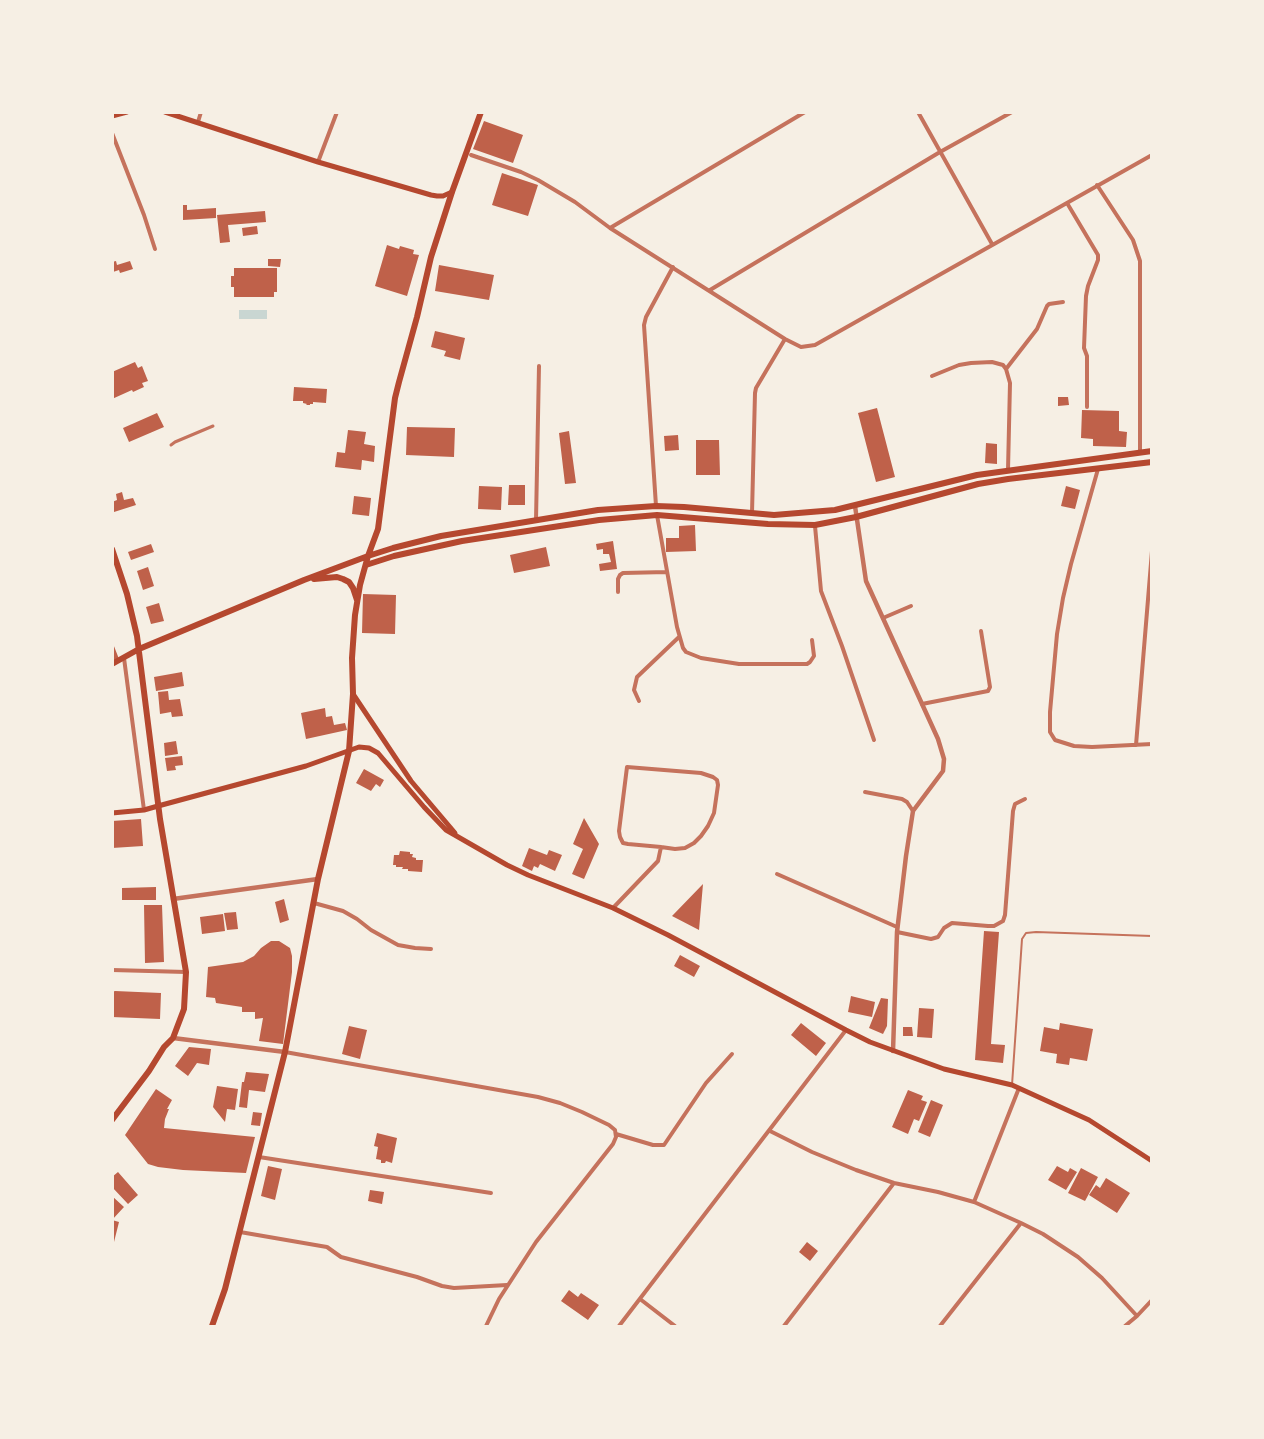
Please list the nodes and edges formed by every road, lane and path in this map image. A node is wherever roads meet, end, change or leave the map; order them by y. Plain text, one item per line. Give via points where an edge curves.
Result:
1 (127, 112) edge
2 (165, 112) edge
3 (201, 112) edge
4 (337, 112) edge
5 (482, 112) edge
6 (806, 112) edge
7 (918, 112) edge
8 (1012, 112) edge
9 (112, 116) edge
10 (198, 122) junction
11 (112, 133) edge
12 (940, 152) junction
13 (471, 155) dead end
14 (1151, 155) edge
15 (318, 162) junction
16 (1096, 185) junction
17 (452, 192) junction
18 (1067, 203) junction
19 (610, 228) junction
20 (992, 244) junction
21 (155, 249) dead end
22 (673, 267) junction
23 (710, 290) junction
24 (1063, 302) dead end
25 (785, 339) junction
26 (539, 366) dead end
27 (1006, 369) junction
28 (932, 376) dead end
29 (1087, 407) dead end
30 (213, 426) dead end
31 (171, 446) dead end
32 (1152, 451) edge
33 (1140, 452) junction
34 (1152, 462) edge
35 (1098, 469) junction
36 (1008, 470) junction
37 (656, 506) junction
38 (855, 506) junction
39 (753, 513) junction
40 (657, 515) junction
41 (856, 517) junction
42 (536, 520) junction
43 (815, 525) junction
44 (112, 549) edge
45 (1152, 551) edge
46 (368, 556) junction
47 (366, 565) junction
48 (667, 572) junction
49 (304, 580) junction
50 (618, 592) dead end
51 (357, 600) junction
52 (911, 606) dead end
53 (883, 618) junction
54 (981, 631) dead end
55 (679, 637) junction
56 (812, 640) dead end
57 (139, 649) junction
58 (124, 658) junction
59 (112, 664) edge
60 (353, 694) junction
61 (639, 701) dead end
62 (922, 704) junction
63 (874, 740) dead end
64 (1152, 744) edge
65 (1136, 745) junction
66 (349, 751) junction
67 (865, 792) dead end
68 (1025, 799) dead end
69 (158, 806) junction
70 (144, 810) junction
71 (913, 811) junction
72 (112, 813) edge
73 (456, 835) junction
74 (661, 848) junction
75 (777, 874) dead end
76 (318, 879) junction
77 (173, 899) junction
78 (314, 902) junction
79 (613, 908) junction
80 (897, 930) junction
81 (1152, 936) edge
82 (431, 950) dead end
83 (112, 970) edge
84 (186, 972) junction
85 (846, 1030) junction
86 (173, 1038) junction
87 (893, 1051) junction
88 (285, 1052) junction
89 (732, 1054) dead end
90 (1012, 1084) junction
91 (1019, 1088) junction
92 (112, 1120) edge
93 (770, 1131) junction
94 (616, 1134) junction
95 (258, 1157) junction
96 (1152, 1161) edge
97 (894, 1183) junction
98 (491, 1193) dead end
99 (974, 1202) junction
100 (1021, 1223) junction
101 (240, 1232) junction
102 (508, 1285) junction
103 (640, 1299) junction
104 (1152, 1300) edge
105 (1137, 1316) junction
106 (213, 1326) edge
107 (486, 1326) edge
108 (620, 1326) edge
109 (675, 1326) edge
110 (784, 1326) edge
111 (940, 1326) edge
112 (1125, 1326) edge

1 - 9 main road
2 - 10 main road
3 - 10 street
4 - 15 street
5 - 17 main road
6 - 19 street
7 - 12 street
8 - 12 street
10 - 15 main road
11 - 21 street
12 - 20 street
12 - 23 street
13 - 19 street via 538,180
14 - 16 street
15 - 17 main road via 431,195
16 - 18 street
16 - 33 street via 1133,240 1140,261
17 - 46 main road via 399,382 378,529
18 - 20 street
18 - 29 street via 1098,255 1086,296
19 - 22 street
20 - 25 street via 815,345 801,346
22 - 23 street
22 - 37 street via 644,325
23 - 25 street
24 - 27 street via 1047,306 1037,329
25 - 39 street via 756,388
26 - 42 street
27 - 28 street via 992,362 971,363
27 - 36 street via 1010,383
30 - 31 street
32 - 33 main road
33 - 36 main road
34 - 35 main road
35 - 41 main road via 978,484
35 - 65 street via 1063,598 1050,732 1055,740 1074,747
36 - 38 main road
37 - 39 main road
37 - 42 main road
38 - 39 main road via 798,514
38 - 41 street
40 - 43 main road
40 - 47 main road via 462,541
40 - 48 street
41 - 43 main road
41 - 53 street via 866,581
42 - 46 main road via 441,536
43 - 63 street via 821,591
44 - 57 main road
45 - 65 street
46 - 47 main road
46 - 49 main road
47 - 51 main road
48 - 50 street via 623,573 618,579
48 - 55 street
49 - 51 main road via 343,579 349,582
49 - 57 main road
51 - 60 main road
52 - 53 street
53 - 62 street
54 - 62 street via 988,691
55 - 56 street via 692,656 761,665 807,664 814,656
55 - 61 street via 637,677 634,690
57 - 58 main road
57 - 69 main road
58 - 59 main road
58 - 70 street
60 - 66 main road
60 - 73 main road via 411,781
62 - 71 street via 943,752 944,765
64 - 65 street
66 - 69 main road
66 - 73 main road via 364,747 374,750 446,830
66 - 76 main road
67 - 71 street via 902,799
68 - 80 street via 1014,807 1003,921 994,926 952,923 931,939
69 - 70 main road
69 - 77 main road
70 - 72 main road
71 - 80 street
73 - 79 main road via 528,875
74 - 74 street via 685,848 701,836 714,813 717,780 701,773 627,767 620,837 623,843
74 - 79 street via 658,861
75 - 80 street
76 - 77 street
76 - 78 main road
77 - 84 main road
78 - 82 street via 343,911 398,945
78 - 88 main road
79 - 85 main road
80 - 87 street
81 - 90 lane via 1026,933 1022,939
83 - 84 street
84 - 86 main road via 184,1009
85 - 87 main road
85 - 93 street
86 - 88 street
86 - 92 main road
87 - 90 main road via 944,1069
88 - 94 street via 538,1097 582,1112 612,1127
88 - 95 main road
89 - 94 street via 706,1083 664,1145
90 - 91 main road
91 - 96 main road via 1089,1120
91 - 99 street
93 - 97 street via 812,1152
93 - 103 street
94 - 102 street via 613,1144 536,1242
95 - 98 street
95 - 101 main road
97 - 99 street
97 - 110 street
99 - 100 street
100 - 105 street via 1078,1257
100 - 111 street
101 - 102 street via 327,1247 341,1257 442,1286
101 - 106 main road
102 - 107 street
103 - 108 street
103 - 109 street
104 - 105 street
105 - 112 street

